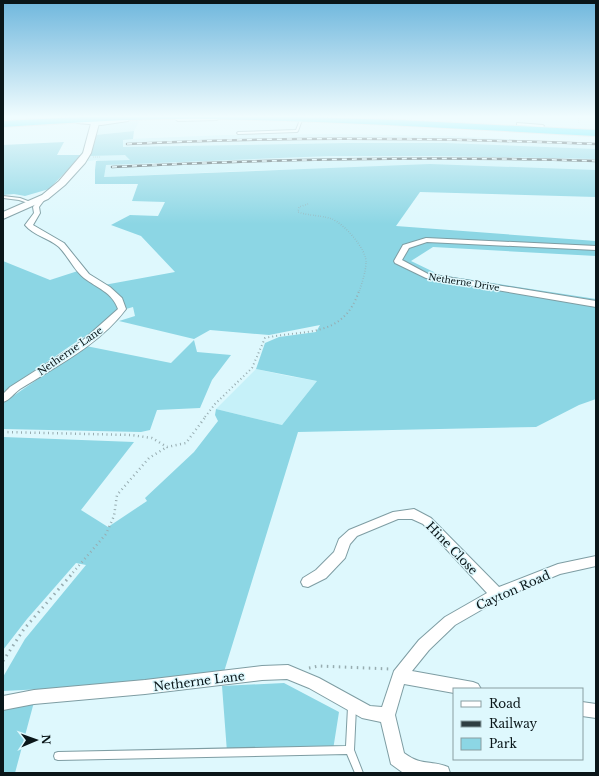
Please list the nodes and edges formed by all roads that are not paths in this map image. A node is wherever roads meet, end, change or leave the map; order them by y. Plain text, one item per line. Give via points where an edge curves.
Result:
1 (86, 152) edge
2 (3, 197) edge
3 (42, 199) junction
4 (31, 203) junction
5 (3, 216) edge
6 (596, 248) edge
7 (596, 304) edge
8 (3, 399) edge
9 (596, 561) edge
10 (308, 582) dead end
11 (497, 594) junction
12 (401, 673) junction
13 (468, 688) edge
14 (3, 702) edge
15 (352, 704) junction
16 (583, 709) edge
17 (596, 711) edge
18 (386, 715) junction
19 (350, 750) junction
20 (58, 756) dead end
21 (359, 773) edge
22 (442, 773) edge

1 - 3 street via 82,161 58,187
2 - 4 lane
3 - 4 street
3 - 8 street, Netherne Lane via 36,207 38,213 29,225 62,245 86,276 119,300 122,309 91,339
4 - 5 street
6 - 7 street, Netherne Drive via 426,240 406,247 398,261 426,276
9 - 11 street, Cayton Road via 558,569
10 - 11 street, Hine Close via 321,574 340,554 344,542 353,533 397,515 414,514 428,521
11 - 12 street, Cayton Road via 450,620 424,645
12 - 13 street
12 - 18 street, Cayton Road
14 - 15 street, Netherne Lane via 288,672
15 - 18 street, Netherne Lane via 368,714
15 - 19 lane
16 - 17 street
18 - 22 street via 397,758 419,770
19 - 20 lane
19 - 21 lane

